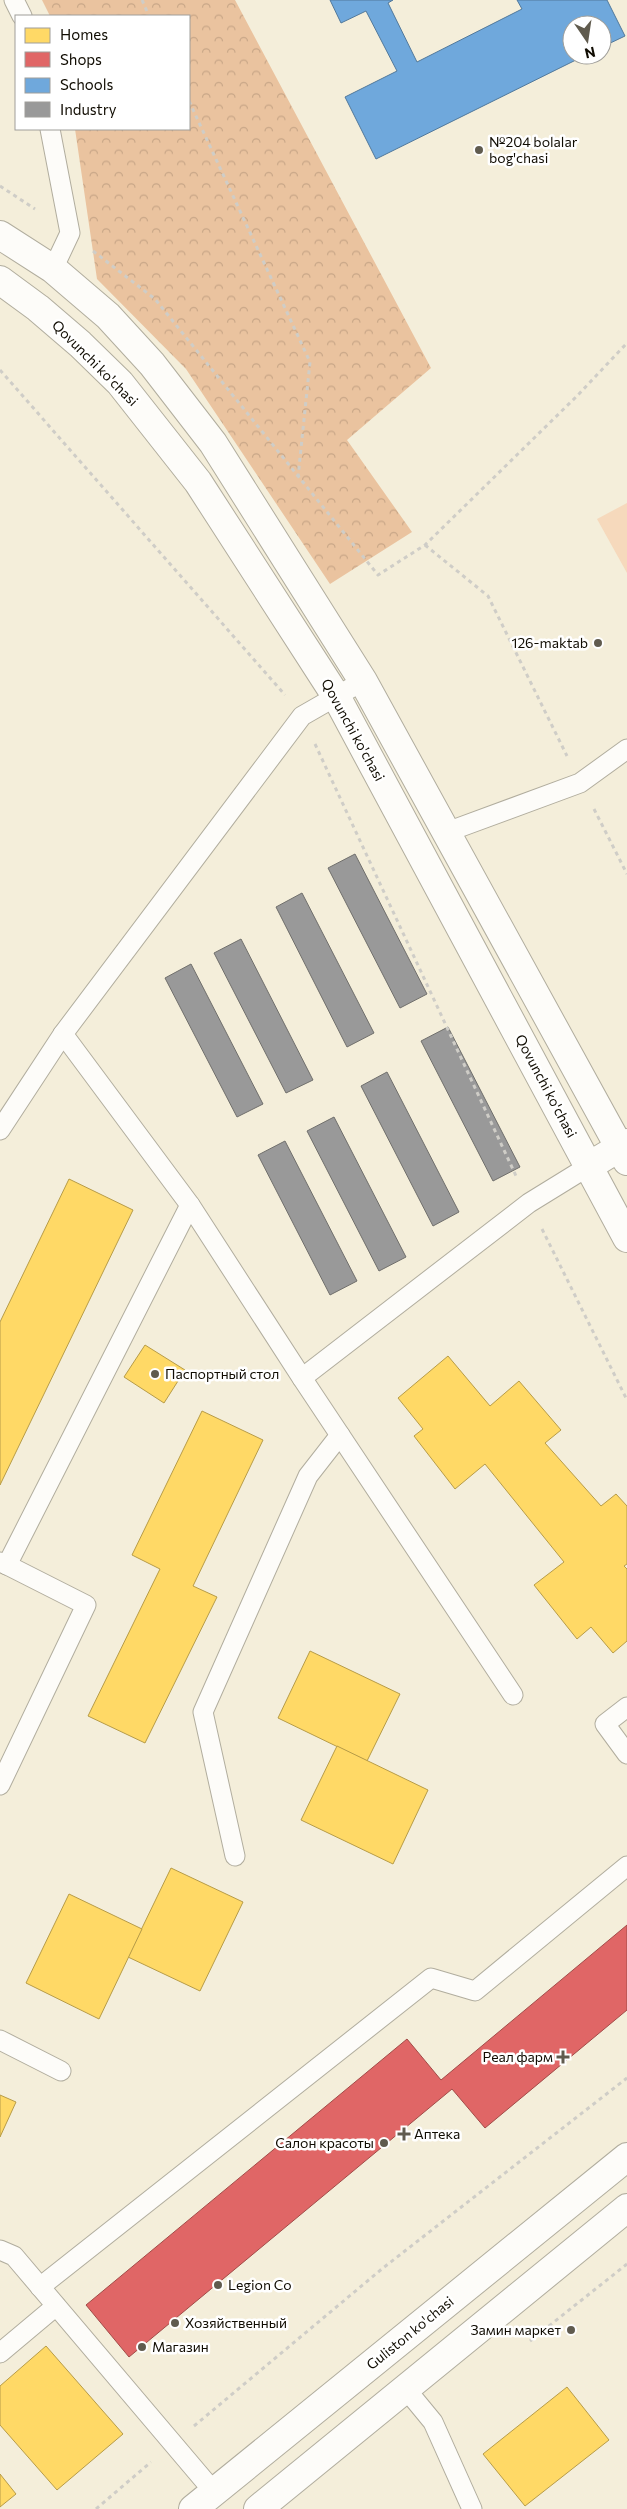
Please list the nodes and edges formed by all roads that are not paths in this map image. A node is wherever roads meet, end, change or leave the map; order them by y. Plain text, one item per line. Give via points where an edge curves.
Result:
1 (14, 0) edge
2 (22, 15) edge
3 (50, 130) edge
4 (0, 235) edge
5 (53, 269) junction
6 (0, 280) edge
7 (363, 681) junction
8 (336, 696) junction
9 (627, 749) edge
10 (447, 832) junction
11 (63, 1034) junction
12 (0, 1130) edge
13 (625, 1150) edge
14 (589, 1166) junction
15 (190, 1204) junction
16 (627, 1238) edge
17 (302, 1378) junction
18 (340, 1435) junction
19 (4, 1564) edge
20 (513, 1695) dead end
21 (627, 1707) edge
22 (627, 1754) edge
23 (0, 1785) edge
24 (235, 1856) dead end
25 (627, 1866) edge
26 (0, 2040) edge
27 (62, 2070) dead end
28 (627, 2157) edge
29 (627, 2208) edge
30 (0, 2250) edge
31 (40, 2287) junction
32 (56, 2306) junction
33 (0, 2353) edge
34 (405, 2388) junction
35 (214, 2492) junction
36 (193, 2509) edge
37 (258, 2509) edge
38 (472, 2509) edge

1 - 2 lane
3 - 5 lane via 70,232
4 - 5 main road
5 - 7 main road via 108,316 184,402
6 - 8 main road, Qovunchi ko'chasi via 80,344 120,383 159,430 198,482
7 - 8 lane
7 - 10 main road
8 - 11 lane via 302,716
8 - 14 main road, Qovunchi ko'chasi
9 - 10 lane via 580,783
10 - 13 main road
11 - 12 lane
11 - 15 lane
13 - 14 main road
14 - 16 main road, Qovunchi ko'chasi
14 - 17 lane via 529,1203
15 - 17 lane
15 - 19 lane
17 - 18 lane
18 - 20 lane
18 - 24 lane via 308,1476 202,1712
19 - 23 lane via 86,1605
21 - 22 lane via 605,1724
25 - 31 lane via 475,1991 431,1978
26 - 27 lane
28 - 35 main road, Guliston ko'chasi
29 - 34 main road
30 - 31 lane via 14,2256
31 - 32 lane
32 - 33 lane
32 - 35 lane
34 - 37 main road
34 - 38 lane via 433,2422
35 - 36 main road, Guliston ko'chasi

